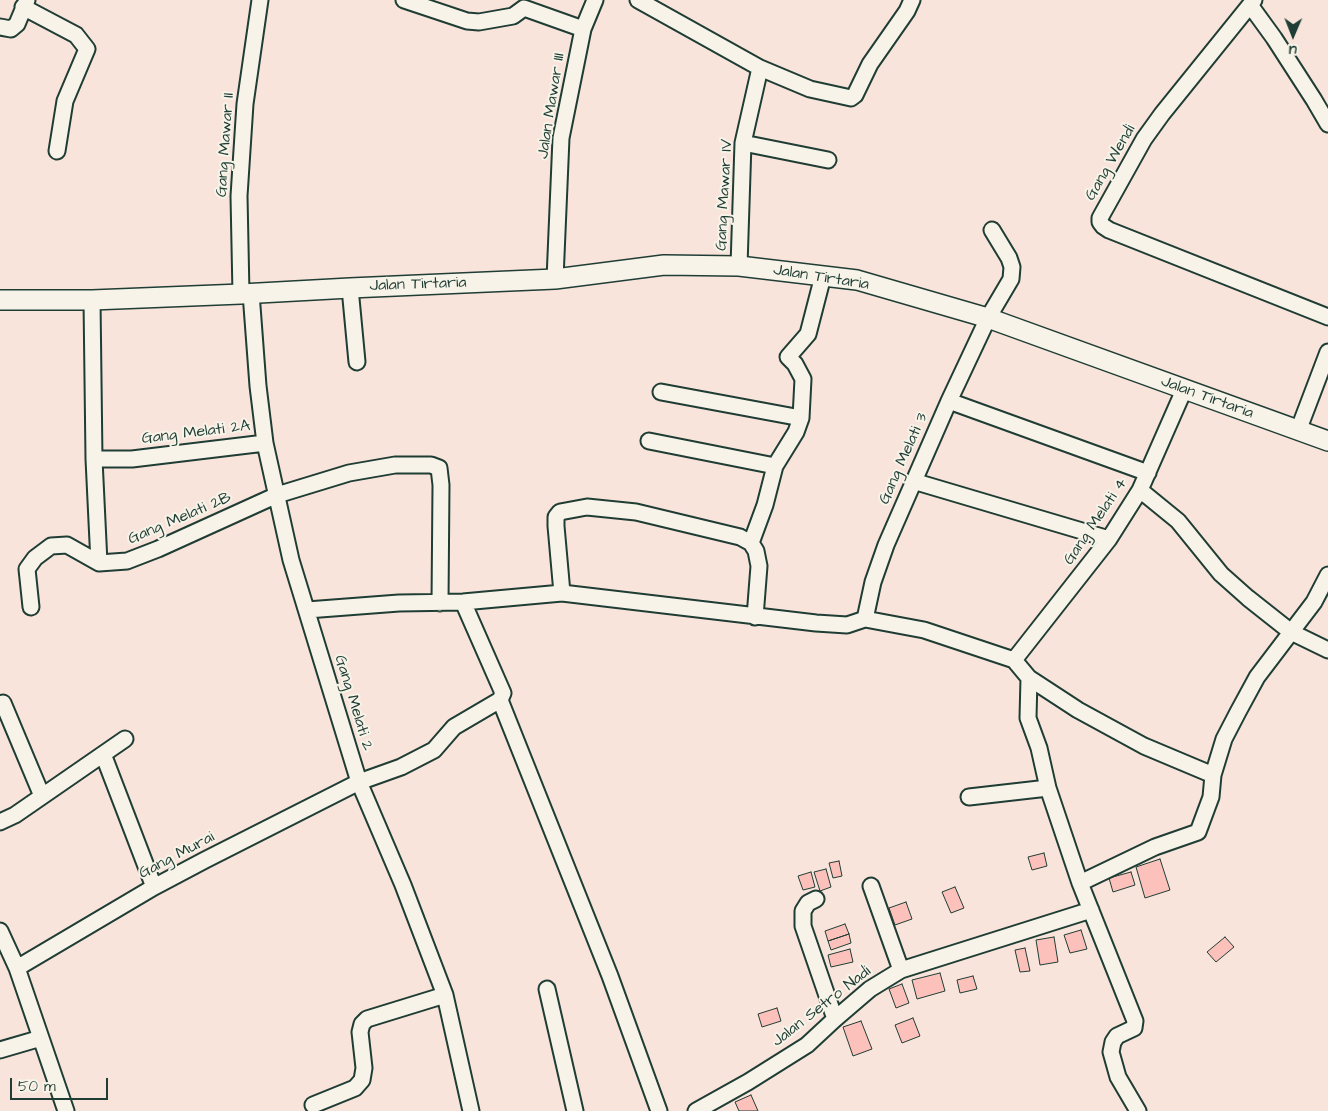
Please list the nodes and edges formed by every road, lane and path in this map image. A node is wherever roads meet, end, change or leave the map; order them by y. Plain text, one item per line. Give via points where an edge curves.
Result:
1 (260, 0) edge
2 (404, 0) edge
3 (595, 0) edge
4 (638, 0) edge
5 (912, 0) edge
6 (25, 3) edge
7 (1252, 3) edge
8 (0, 26) edge
9 (583, 29) junction
10 (760, 68) junction
11 (1328, 124) edge
12 (743, 143) junction
13 (57, 151) dead end
14 (828, 160) dead end
15 (992, 230) dead end
16 (738, 266) junction
17 (823, 276) junction
18 (555, 280) junction
19 (350, 288) junction
20 (246, 294) junction
21 (0, 300) edge
22 (92, 300) junction
23 (1328, 317) edge
24 (988, 318) junction
25 (1328, 352) edge
26 (357, 362) dead end
27 (1184, 390) junction
28 (661, 392) dead end
29 (949, 401) junction
30 (801, 418) junction
31 (1298, 431) junction
32 (649, 441) dead end
33 (1328, 441) edge
34 (265, 443) junction
35 (94, 459) junction
36 (776, 466) junction
37 (1148, 474) junction
38 (913, 481) junction
39 (1140, 490) junction
40 (277, 495) junction
41 (1109, 539) junction
42 (751, 543) junction
43 (99, 563) junction
44 (1327, 579) edge
45 (562, 593) junction
46 (440, 602) junction
47 (462, 602) junction
48 (32, 607) dead end
49 (307, 610) junction
50 (756, 617) junction
51 (865, 619) junction
52 (1291, 632) junction
53 (1328, 650) edge
54 (1014, 660) junction
55 (1029, 678) junction
56 (500, 700) junction
57 (3, 703) dead end
58 (126, 739) dead end
59 (103, 754) junction
60 (1213, 775) junction
61 (359, 782) junction
62 (1048, 788) junction
63 (42, 796) junction
64 (969, 797) dead end
65 (0, 822) edge
66 (1080, 882) junction
67 (871, 886) dead end
68 (154, 887) junction
69 (816, 898) dead end
70 (1091, 910) junction
71 (0, 931) edge
72 (9, 960) edge
73 (900, 970) junction
74 (548, 990) dead end
75 (445, 995) junction
76 (834, 1018) junction
77 (41, 1038) junction
78 (0, 1050) edge
79 (312, 1105) dead end
80 (66, 1111) edge
81 (470, 1111) edge
82 (575, 1111) edge
83 (659, 1111) edge
84 (696, 1111) edge
85 (1138, 1111) edge

1 - 20 street, Gang Mawar II via 245,104 239,196
2 - 9 street via 479,22 512,16 524,8
3 - 9 street, Jalan Mawar III
4 - 10 street
5 - 10 street via 851,98 810,89
6 - 8 street via 17,24 10,29
6 - 13 street via 76,35 87,49 65,101
7 - 11 street
7 - 23 street, Gang Wendi via 1144,139 1100,222 1109,230
9 - 18 street, Jalan Mawar III via 561,138
10 - 12 street, Gang Mawar IV
12 - 14 street
12 - 16 street, Gang Mawar IV
15 - 24 street, Gang Melati 3 via 1009,258 1012,270 1011,279
16 - 17 street, Jalan Tirtaria
16 - 18 street, Jalan Tirtaria via 664,265
17 - 24 street, Jalan Tirtaria via 857,280
17 - 30 street via 808,334 788,358 803,379
18 - 19 street, Jalan Tirtaria
19 - 20 street, Jalan Tirtaria
19 - 26 street, Jalan Tirtaria
20 - 22 street, Jalan Tirtaria
20 - 34 street, Gang Melati 2
21 - 22 street, Jalan Tirtaria
22 - 35 street
24 - 27 street, Jalan Tirtaria
24 - 29 street, Gang Melati 3
25 - 31 street
27 - 31 street, Jalan Tirtaria
27 - 37 street, Gang Melati 4
28 - 30 street
29 - 37 street
29 - 38 street, Gang Melati 3
30 - 36 street
31 - 33 street, Jalan Tirtaria
32 - 36 street
34 - 35 street, Gang Melati 2A via 132,459
34 - 40 street, Gang Melati 2
35 - 43 street
36 - 42 street
37 - 39 street, Gang Melati 4
38 - 41 street
38 - 51 street, Gang Melati 3 via 873,582
39 - 41 street, Gang Melati 4
39 - 52 street via 1178,521 1221,574
40 - 43 street, Gang Melati 2B via 127,561
40 - 46 street, Gang Melati 2B via 349,472 395,465 432,465 439,468
40 - 49 street, Gang Melati 2 via 291,560
41 - 54 street, Gang Melati 4
42 - 45 street via 740,537 636,512 587,507 560,512 556,526
42 - 50 street via 758,566
43 - 48 street via 67,545 51,546 34,558 27,570
44 - 52 street
45 - 47 street
45 - 50 street
46 - 47 street
46 - 49 street
47 - 56 street via 503,693
49 - 61 street, Gang Melati 2
50 - 51 street via 847,624
51 - 54 street via 924,630
52 - 53 street
52 - 60 street via 1257,677 1224,739
54 - 55 street
55 - 60 street via 1078,710 1144,746
55 - 62 street via 1028,718
56 - 61 street, Gang Murai via 454,727 434,750
56 - 83 street via 610,976
57 - 63 street
58 - 59 street
59 - 63 street
59 - 68 street
60 - 66 street via 1211,798 1198,832 1155,846
61 - 68 street, Gang Murai
61 - 75 street, Gang Melati 2
62 - 64 street
62 - 66 street
63 - 65 street
66 - 70 street
67 - 73 street
68 - 72 street, Gang Murai
69 - 76 street via 803,911 803,926
70 - 73 street, Jalan Setro Nadi
70 - 85 street via 1135,1021 1134,1028 1117,1036 1112,1052 1118,1078
71 - 72 street
72 - 77 street
73 - 76 street, Jalan Setro Nadi
74 - 82 street
75 - 79 street via 367,1019 360,1032 362,1080 355,1088
75 - 81 street, Gang Melati 2
76 - 84 street, Jalan Setro Nadi via 807,1045
77 - 78 street
77 - 80 street

